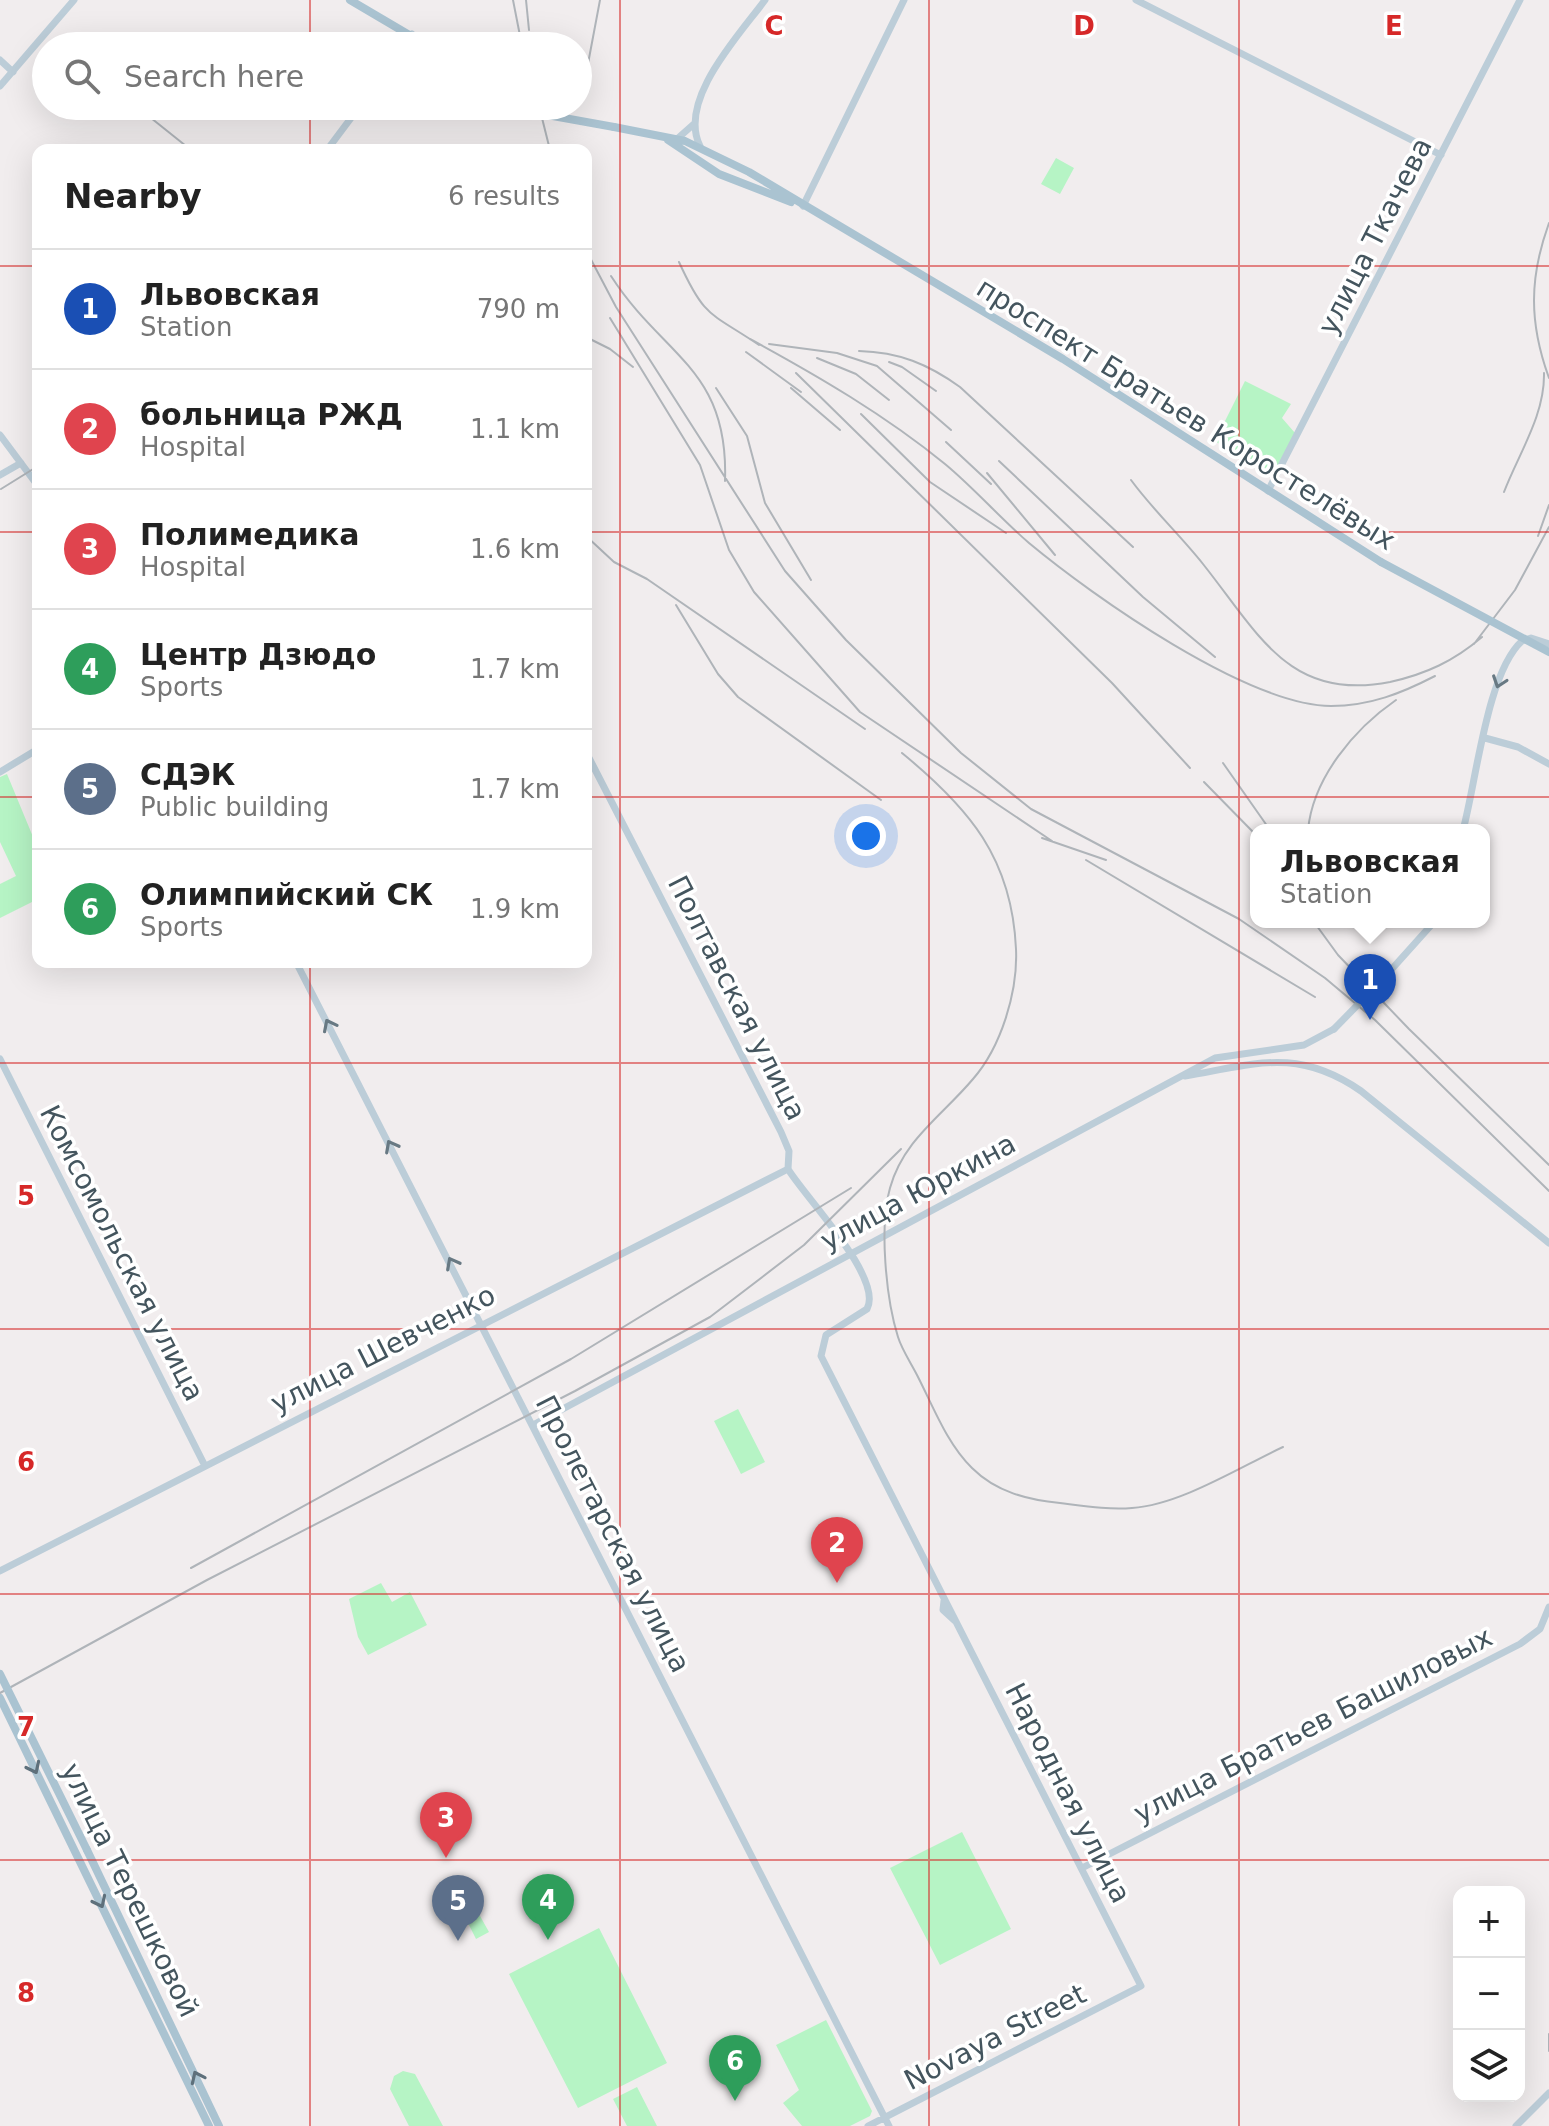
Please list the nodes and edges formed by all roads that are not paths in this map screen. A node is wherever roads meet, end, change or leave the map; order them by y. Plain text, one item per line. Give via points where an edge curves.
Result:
1 (74, 0) edge
2 (350, 0) edge
3 (765, 0) edge
4 (904, 0) edge
5 (1136, 0) edge
6 (1520, 0) edge
7 (47, 32) edge
8 (408, 32) edge
9 (32, 50) edge
10 (0, 60) edge
11 (13, 72) junction
12 (0, 86) edge
13 (350, 120) edge
14 (575, 120) edge
15 (695, 123) junction
16 (661, 136) junction
17 (677, 139) junction
18 (332, 144) edge
19 (700, 146) junction
20 (1441, 155) junction
21 (725, 159) junction
22 (749, 172) junction
23 (719, 174) junction
24 (741, 186) junction
25 (803, 206) junction
26 (0, 435) edge
27 (21, 463) junction
28 (0, 475) edge
29 (32, 475) edge
30 (1268, 491) junction
31 (1549, 644) edge
32 (1549, 652) edge
33 (1485, 738) junction
34 (32, 753) edge
35 (592, 764) edge
36 (1549, 764) edge
37 (0, 772) edge
38 (1464, 824) edge
39 (1429, 928) edge
40 (299, 968) edge
41 (1230, 1054) junction
42 (0, 1059) edge
43 (1231, 1068) junction
44 (1179, 1077) junction
45 (788, 1169) junction
46 (1549, 1243) edge
47 (850, 1254) junction
48 (482, 1323) junction
49 (826, 1335) joint
50 (533, 1425) junction
51 (205, 1466) junction
52 (0, 1571) edge
53 (1549, 1607) edge
54 (0, 1674) edge
55 (0, 1698) edge
56 (1082, 1868) junction
57 (1141, 1986) joint
58 (1549, 2093) edge
59 (885, 2118) junction
60 (209, 2126) edge
61 (219, 2126) edge
62 (868, 2126) edge
63 (889, 2126) edge
64 (1516, 2126) edge

1 - 7 street
2 - 8 main road
3 - 15 street via 706,81
4 - 25 street
5 - 20 street
6 - 20 street, улица Ткачева
9 - 11 street
10 - 11 street
11 - 12 street
13 - 18 street
14 - 16 main road, проспект Братьев Коростелёвых, bridge
15 - 17 street
15 - 19 street
16 - 17 main road, проспект Братьев Коростелёвых
16 - 23 main road, проспект Братьев Коростелёвых
17 - 19 main road, проспект Братьев Коростелёвых
19 - 21 main road, проспект Братьев Коростелёвых
20 - 30 street, улица Ткачева
21 - 22 main road, проспект Братьев Коростелёвых
21 - 23 main road via 727,166
22 - 24 main road
22 - 25 main road, проспект Братьев Коростелёвых
23 - 24 main road, проспект Братьев Коростелёвых
24 - 25 main road, проспект Братьев Коростелёвых
25 - 30 main road, проспект Братьев Коростелёвых via 1063,359
26 - 27 street
27 - 28 street
27 - 29 street
30 - 32 main road, проспект Братьев Коростелёвых, bridge via 1381,562
31 -> 33 street via 1531,638 1517,644 1503,670
33 - 36 street via 1518,747
33 - 38 street
34 - 37 street
35 - 45 street, Полтавская улица via 781,1132 789,1151
39 - 41 street, улица Юркина, bridge via 1334,1029 1304,1045
48 -> 40 street, Пролетарская улица
41 - 43 street via 1225,1059
41 - 44 street, улица Юркина
42 - 51 street, Комсомольская улица
43 - 44 street
43 - 46 street via 1282,1061 1331,1072
44 - 47 street, улица Юркина
45 - 47 street, Полтавская улица
45 - 48 street, улица Шевченко
47 - 49 street, Полтавская улица via 870,1303
47 - 50 street, улица Юркина
48 - 50 street, Пролетарская улица
48 - 51 street, улица Шевченко
49 - 56 street, Народная улица via 821,1356
50 - 59 street, Пролетарская улица
51 - 52 street, улица Шевченко
53 - 56 street, улица Братьев Башиловых via 1540,1629 1520,1644
61 -> 54 main road, улица Терешковой, bridge
55 -> 60 main road, улица Терешковой
56 - 57 street, Народная улица
57 - 59 street, Novaya Street
58 - 64 street
59 - 62 street, Novaya Street
59 - 63 street, Пролетарская улица

